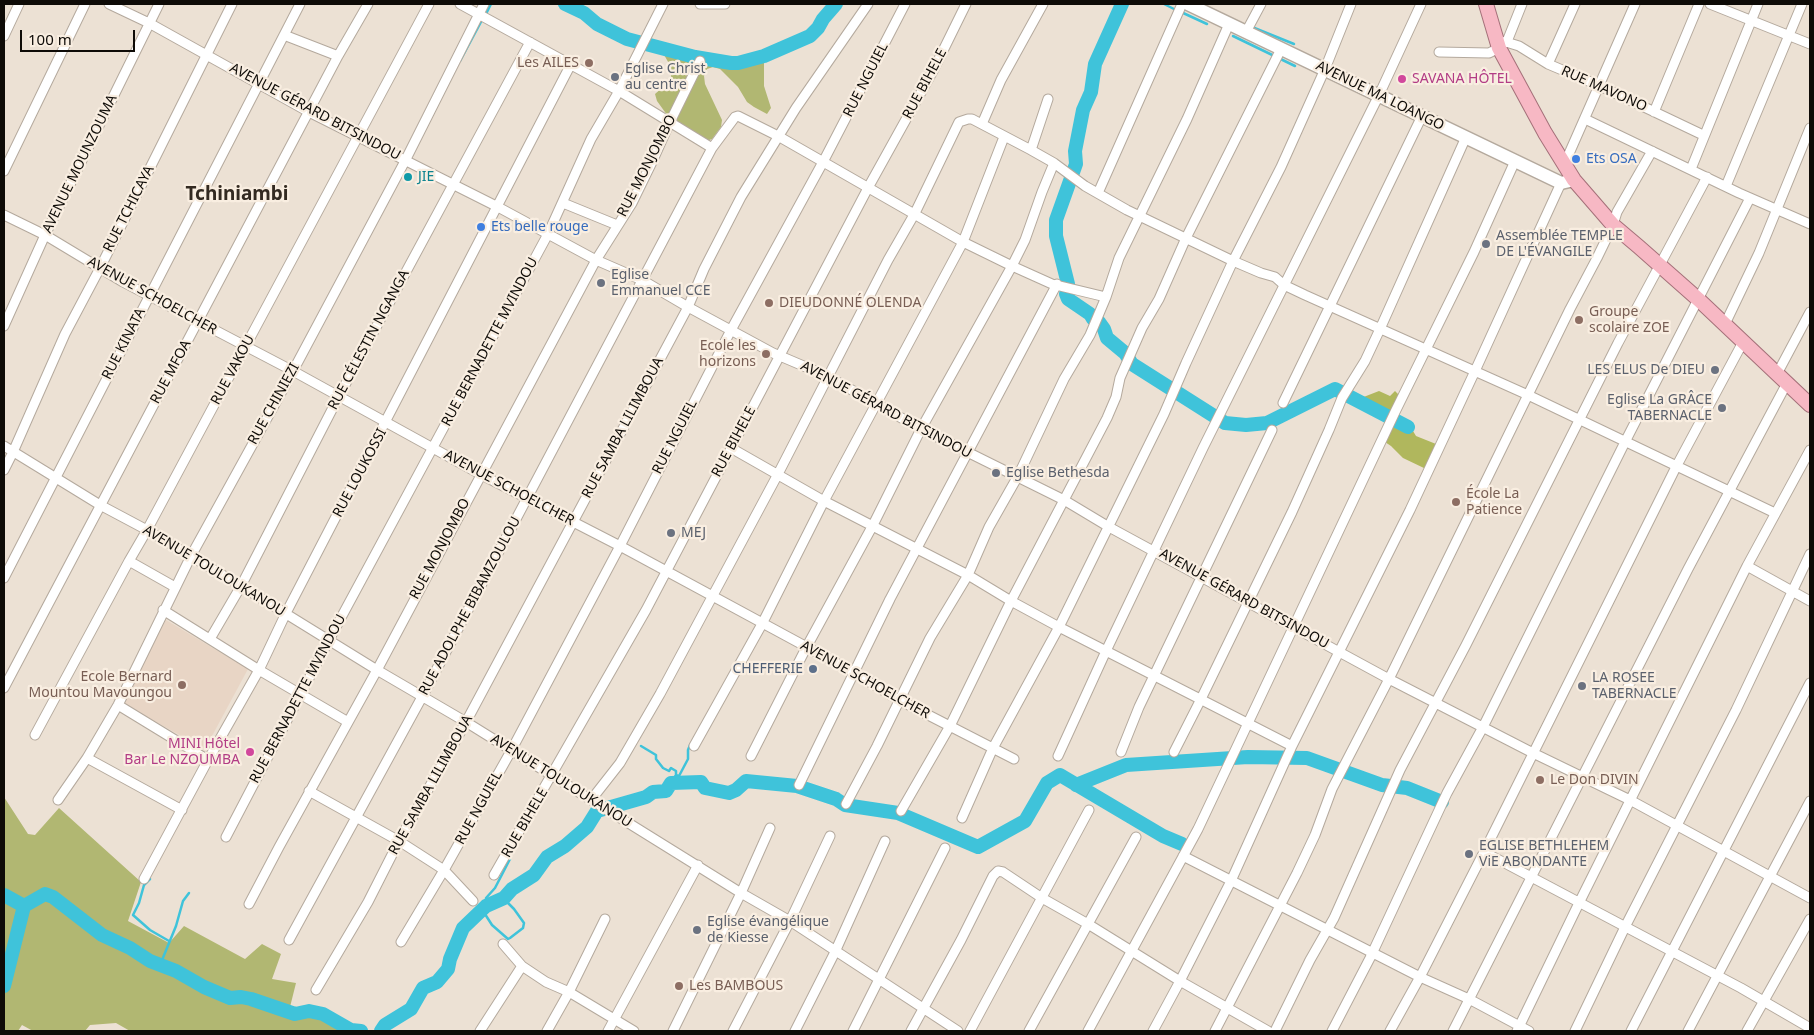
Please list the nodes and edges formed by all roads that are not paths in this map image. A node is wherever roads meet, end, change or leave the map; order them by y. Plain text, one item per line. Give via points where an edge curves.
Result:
1 (19, 4) edge
2 (85, 4) edge
3 (109, 4) edge
4 (159, 4) edge
5 (232, 4) edge
6 (300, 4) edge
7 (368, 4) edge
8 (429, 4) edge
9 (460, 4) edge
10 (484, 4) edge
11 (663, 4) edge
12 (700, 4) edge
13 (725, 4) edge
14 (868, 4) edge
15 (905, 4) edge
16 (966, 4) edge
17 (1043, 4) edge
18 (1182, 4) edge
19 (1188, 4) edge
20 (1261, 4) edge
21 (1351, 4) edge
22 (1421, 4) edge
23 (1486, 4) edge
24 (1522, 4) edge
25 (1575, 4) edge
26 (1635, 4) edge
27 (1699, 4) edge
28 (1710, 4) edge
29 (1758, 4) edge
30 (1802, 4) edge
31 (1205, 8) edge
32 (478, 14) junction
33 (7, 21) edge
34 (1751, 21) junction
35 (150, 23) junction
36 (1229, 24) junction
37 (1246, 32) junction
38 (284, 35) junction
39 (1788, 35) junction
40 (4, 36) edge
41 (530, 42) junction
42 (1810, 44) edge
43 (1503, 45) junction
44 (1281, 49) junction
45 (1439, 52) dead end
46 (207, 55) junction
47 (338, 56) junction
48 (700, 61) dead end
49 (571, 64) junction
50 (1548, 64) junction
51 (1325, 70) junction
52 (258, 83) junction
53 (1600, 86) junction
54 (619, 91) junction
55 (1379, 95) junction
56 (1048, 100) dead end
57 (309, 112) junction
58 (1654, 112) junction
59 (1422, 116) junction
60 (1585, 118) junction
61 (670, 122) junction
62 (982, 124) junction
63 (1810, 128) edge
64 (1703, 135) junction
65 (358, 136) junction
66 (778, 136) junction
67 (1004, 137) junction
68 (1466, 137) junction
69 (712, 148) junction
70 (1031, 150) junction
71 (1652, 150) junction
72 (405, 160) junction
73 (1515, 161) junction
74 (823, 162) junction
75 (1054, 163) junction
76 (1564, 165) junction
77 (1691, 169) junction
78 (4, 171) edge
79 (1707, 177) junction
80 (1567, 181) junction
81 (453, 184) junction
82 (869, 186) junction
83 (1726, 186) junction
84 (1098, 193) junction
85 (1750, 198) junction
86 (563, 203) junction
87 (498, 207) junction
88 (1777, 210) junction
89 (915, 213) junction
90 (4, 215) edge
91 (1140, 215) junction
92 (1810, 224) edge
93 (617, 225) junction
94 (1613, 225) junction
95 (548, 234) junction
96 (45, 235) junction
97 (1186, 238) junction
98 (963, 242) junction
99 (596, 260) junction
100 (1233, 261) junction
101 (1660, 264) junction
102 (1012, 266) junction
103 (100, 268) junction
104 (642, 280) junction
105 (1057, 284) junction
106 (1284, 285) junction
107 (149, 295) junction
108 (1106, 297) junction
109 (1699, 300) junction
110 (688, 307) junction
111 (1331, 307) junction
112 (1810, 312) edge
113 (199, 321) junction
114 (1725, 324) junction
115 (4, 326) edge
116 (1380, 329) junction
117 (731, 330) junction
118 (1743, 342) junction
119 (245, 346) junction
120 (1427, 350) junction
121 (779, 355) junction
122 (293, 371) junction
123 (1476, 371) junction
124 (827, 376) junction
125 (1782, 379) junction
126 (1528, 395) junction
127 (339, 396) junction
128 (1284, 403) dead end
129 (877, 405) junction
130 (1810, 405) edge
131 (1580, 420) junction
132 (386, 423) junction
133 (921, 429) junction
134 (1272, 430) dead end
135 (1625, 442) junction
136 (4, 446) edge
137 (433, 448) junction
138 (730, 448) junction
139 (1810, 450) edge
140 (13, 452) junction
141 (968, 452) junction
142 (1676, 467) junction
143 (4, 470) edge
144 (480, 474) junction
145 (778, 474) junction
146 (1018, 476) junction
147 (56, 477) junction
148 (1730, 492) junction
149 (527, 499) junction
150 (1064, 500) junction
151 (824, 501) junction
152 (100, 504) junction
153 (1775, 513) junction
154 (573, 522) junction
155 (873, 525) junction
156 (1109, 527) junction
157 (147, 530) junction
158 (620, 546) junction
159 (916, 548) junction
160 (1155, 551) junction
161 (1810, 554) edge
162 (191, 556) junction
163 (129, 561) junction
164 (1747, 566) junction
165 (666, 572) junction
166 (968, 575) junction
167 (1202, 576) junction
168 (4, 578) edge
169 (241, 586) junction
170 (175, 587) junction
171 (1791, 592) junction
172 (711, 596) junction
173 (1011, 601) junction
174 (1248, 601) junction
175 (1810, 601) edge
176 (163, 610) junction
177 (286, 613) junction
178 (762, 624) junction
179 (1293, 626) junction
180 (1059, 627) junction
181 (210, 639) junction
182 (329, 640) junction
183 (806, 648) junction
184 (1106, 651) junction
185 (1340, 652) junction
186 (259, 670) junction
187 (377, 670) junction
188 (853, 672) junction
189 (1154, 676) junction
190 (1389, 679) junction
191 (1810, 683) edge
192 (4, 688) edge
193 (302, 694) junction
194 (422, 696) junction
195 (899, 700) junction
196 (1201, 700) junction
197 (1435, 703) junction
198 (118, 704) junction
199 (348, 722) junction
200 (466, 722) junction
201 (1246, 724) junction
202 (950, 726) junction
203 (1483, 727) junction
204 (35, 735) dead end
205 (694, 746) dead end
206 (1292, 746) junction
207 (993, 748) junction
208 (511, 750) junction
209 (1121, 752) dead end
210 (1174, 752) dead end
211 (1533, 753) junction
212 (751, 756) dead end
213 (1058, 756) dead end
214 (87, 758) junction
215 (208, 760) junction
216 (1014, 760) dead end
217 (552, 776) junction
218 (1583, 776) junction
219 (799, 785) dead end
220 (310, 791) junction
221 (58, 800) dead end
222 (591, 800) junction
223 (1630, 800) junction
224 (1810, 802) edge
225 (846, 804) dead end
226 (182, 810) junction
227 (1089, 810) dead end
228 (901, 811) dead end
229 (357, 816) junction
230 (962, 818) dead end
231 (1677, 826) junction
232 (770, 828) dead end
233 (830, 836) dead end
234 (226, 837) dead end
235 (1136, 837) dead end
236 (399, 840) junction
237 (885, 841) dead end
238 (945, 848) dead end
239 (1724, 851) junction
240 (1484, 852) junction
241 (1183, 856) junction
242 (698, 865) junction
243 (444, 870) junction
244 (494, 875) dead end
245 (1770, 876) junction
246 (1532, 877) junction
247 (144, 879) dead end
248 (1231, 881) junction
249 (742, 893) junction
250 (1042, 898) junction
251 (1810, 898) edge
252 (473, 900) dead end
253 (1579, 903) junction
254 (249, 904) dead end
255 (1281, 905) junction
256 (1810, 918) edge
257 (604, 919) dead end
258 (790, 921) junction
259 (1088, 924) junction
260 (1625, 927) junction
261 (1327, 929) junction
262 (289, 940) dead end
263 (401, 942) dead end
264 (503, 944) dead end
265 (836, 952) junction
266 (1132, 952) junction
267 (1672, 952) junction
268 (1372, 953) junction
269 (522, 966) junction
270 (1717, 975) junction
271 (1420, 977) junction
272 (880, 980) junction
273 (1180, 981) junction
274 (316, 990) dead end
275 (569, 992) junction
276 (1469, 999) junction
277 (1763, 1001) junction
278 (922, 1008) junction
279 (1228, 1008) junction
280 (614, 1020) junction
281 (1810, 1028) edge
282 (1518, 1029) edge
283 (480, 1031) edge
284 (547, 1031) edge
285 (608, 1031) edge
286 (634, 1031) edge
287 (673, 1031) edge
288 (733, 1031) edge
289 (795, 1031) edge
290 (853, 1031) edge
291 (911, 1031) edge
292 (958, 1031) edge
293 (970, 1031) edge
294 (1028, 1031) edge
295 (1088, 1031) edge
296 (1153, 1031) edge
297 (1214, 1031) edge
298 (1268, 1031) edge
299 (1275, 1031) edge
300 (1332, 1031) edge
301 (1390, 1031) edge
302 (1454, 1031) edge
303 (1529, 1031) edge
304 (1575, 1031) edge
305 (1631, 1031) edge
306 (1688, 1031) edge
307 (1747, 1031) edge

1 - 33 street
2 - 78 street
3 - 35 street, AVENUE GÉRARD BITSINDOU
4 - 35 street, AVENUE MOUNZOUMA
5 - 46 street, RUE TCHICAYA
6 - 38 street, RUE KINATA
7 - 47 street, RUE MFOA
8 - 65 street, RUE VAKOU
9 - 32 street
10 - 32 street, RUE CHINIEZI
11 - 54 street, RUE BERNADETTE MVINDOU
12 - 13 street
14 - 66 street, RUE SAMBA LILIMBOUA
15 - 74 street, RUE NGUIEL
16 - 82 street, RUE BIHELE
17 - 62 street via 1001,80
18 - 84 street
19 - 31 main road, AVENUE MA LOANGO
20 - 37 street
21 - 51 street
22 - 55 street
23 - 43 highway
24 - 43 street
25 - 50 street
26 - 53 street
27 - 58 street
28 - 34 street
29 - 34 street
30 - 39 street
31 - 36 main road, AVENUE MA LOANGO
32 - 41 street
32 - 72 street, RUE CHINIEZI
33 - 40 street
34 - 39 street
34 - 64 street
35 - 46 street, AVENUE GÉRARD BITSINDOU
35 - 96 street, AVENUE MOUNZOUMA
36 - 37 main road, AVENUE MA LOANGO
36 - 91 street
37 - 44 main road, AVENUE MA LOANGO
38 - 47 street
38 - 52 street, RUE KINATA
39 - 42 street
39 - 83 street
41 - 49 street
41 - 81 street, RUE CÉLESTIN NGANGA
43 - 45 street via 1489,53
43 - 50 street, RUE MAVONO via 1519,46
43 - 76 highway
44 - 51 main road, AVENUE MA LOANGO
44 - 97 street
46 - 52 street, AVENUE GÉRARD BITSINDOU
46 - 103 street, RUE TCHICAYA
47 - 57 street, RUE MFOA
48 - 61 street, RUE MONJOMBO
49 - 54 street
49 - 87 street, RUE LOUKOSSI
50 - 53 street, RUE MAVONO
51 - 55 main road, AVENUE MA LOANGO
51 - 100 street
52 - 57 street, AVENUE GÉRARD BITSINDOU
52 - 107 street, RUE KINATA
53 - 58 street, RUE MAVONO
53 - 60 street
54 - 61 street
54 - 86 street, RUE BERNADETTE MVINDOU via 591,139
55 - 59 main road, AVENUE MA LOANGO
55 - 106 street
56 - 70 street
57 - 65 street, AVENUE GÉRARD BITSINDOU
57 - 113 street, RUE MFOA
58 - 64 street, RUE MAVONO
59 - 68 main road, AVENUE MA LOANGO
59 - 111 street
60 - 71 street
60 - 76 street
61 - 69 street
61 - 93 street, RUE MONJOMBO via 632,203
62 - 67 street
62 - 89 street via 972,119 960,122
63 - 88 street
64 - 77 street
65 - 72 street, AVENUE GÉRARD BITSINDOU
65 - 119 street, RUE VAKOU
66 - 69 street, RUE ADOLPHE BIBAMZOULOU via 738,116
66 - 74 street
66 - 110 street, RUE SAMBA LILIMBOUA via 741,197
67 - 70 street
67 - 98 street
68 - 73 main road, AVENUE MA LOANGO
68 - 116 street
69 - 104 street, RUE ADOLPHE BIBAMZOULOU
70 - 75 street
71 - 77 street
71 - 94 street via 1616,212
72 - 81 street, AVENUE GÉRARD BITSINDOU
72 - 122 street, RUE CHINIEZI
73 - 80 main road, AVENUE MA LOANGO
73 - 120 street
74 - 82 street
74 - 117 street, RUE NGUIEL
75 - 84 street
75 - 102 street
76 - 80 highway
77 - 79 street
79 - 83 street
79 - 101 street
80 - 94 highway
80 - 123 street
81 - 87 street, AVENUE GÉRARD BITSINDOU
81 - 127 street, RUE CÉLESTIN NGANGA
82 - 89 street
82 - 121 street, RUE BIHELE
83 - 85 street
84 - 91 street
85 - 88 street
85 - 109 street
86 - 93 street
86 - 95 street, RUE BERNADETTE MVINDOU
87 - 95 street, AVENUE GÉRARD BITSINDOU
87 - 132 street, RUE LOUKOSSI
88 - 92 street
88 - 114 street
89 - 98 street
89 - 124 street
90 - 96 street, AVENUE SCHOELCHER
91 - 97 street
91 - 108 street via 1114,270
93 - 99 street, RUE MONJOMBO
94 - 101 highway
94 - 126 street
95 - 99 street, AVENUE GÉRARD BITSINDOU
95 - 137 street, RUE BERNADETTE MVINDOU
96 - 103 street, AVENUE SCHOELCHER
96 - 115 street, AVENUE MOUNZOUMA
97 - 100 street
97 - 150 street via 1120,378 1107,418
98 - 102 street
98 - 129 street
99 - 104 street, AVENUE GÉRARD BITSINDOU
99 - 144 street, RUE MONJOMBO
100 - 106 street via 1276,277
100 - 156 street
101 - 109 highway
101 - 131 street
102 - 105 street
102 - 133 street
103 - 107 street, AVENUE SCHOELCHER
103 - 140 street, RUE TCHICAYA via 65,334
104 - 110 street, AVENUE GÉRARD BITSINDOU
104 - 149 street, RUE ADOLPHE BIBAMZOULOU
105 - 108 street
105 - 141 street
106 - 111 street
106 - 160 street
107 - 113 street, AVENUE SCHOELCHER
107 - 147 street, RUE KINATA
108 - 146 street
109 - 114 highway
109 - 135 street
110 - 117 street, AVENUE GÉRARD BITSINDOU
110 - 154 street, RUE SAMBA LILIMBOUA
111 - 116 street
111 - 128 street
112 - 125 street
113 - 119 street, AVENUE SCHOELCHER
113 - 152 street, RUE MFOA
114 - 118 highway
116 - 120 street
116 - 174 street via 1342,398 1292,512
117 - 121 street, AVENUE GÉRARD BITSINDOU
117 - 158 street, RUE NGUIEL
118 - 125 highway
118 - 142 street
119 - 122 street, AVENUE SCHOELCHER
119 - 157 street, RUE VAKOU
120 - 123 street
120 - 179 street
121 - 124 street, AVENUE GÉRARD BITSINDOU
121 - 138 street, RUE BIHELE
122 - 127 street, AVENUE SCHOELCHER
122 - 162 street, RUE CHINIEZI
123 - 126 street
123 - 185 street
124 - 129 street, AVENUE GÉRARD BITSINDOU
124 - 145 street
125 - 130 highway
125 - 148 street
126 - 131 street
126 - 190 street
127 - 132 street, AVENUE SCHOELCHER
127 - 169 street, RUE CÉLESTIN NGANGA
129 - 133 street, AVENUE GÉRARD BITSINDOU
129 - 151 street
131 - 135 street
131 - 197 street
132 - 137 street, AVENUE SCHOELCHER
132 - 177 street, RUE LOUKOSSI
133 - 141 street, AVENUE GÉRARD BITSINDOU
133 - 155 street
134 - 167 street
135 - 142 street
135 - 203 street
136 - 140 street, AVENUE TOULOUKANOU
137 - 144 street, AVENUE SCHOELCHER
137 - 182 street, RUE BERNADETTE MVINDOU
138 - 145 street
138 - 165 street, RUE BIHELE
139 - 153 street
140 - 143 street, RUE TCHICAYA
140 - 147 street, AVENUE TOULOUKANOU
141 - 146 street, AVENUE GÉRARD BITSINDOU
141 - 159 street
142 - 148 street
142 - 211 street
144 - 149 street, AVENUE SCHOELCHER
144 - 187 street, RUE MONJOMBO
145 - 151 street
145 - 172 street
146 - 150 street, AVENUE GÉRARD BITSINDOU
146 - 166 street via 989,527
147 - 152 street, AVENUE TOULOUKANOU
147 - 168 street, RUE KINATA
148 - 153 street
148 - 218 street
149 - 154 street, AVENUE SCHOELCHER
149 - 194 street, RUE ADOLPHE BIBAMZOULOU
150 - 156 street, AVENUE GÉRARD BITSINDOU
150 - 173 street
151 - 155 street
151 - 178 street
152 - 157 street, AVENUE TOULOUKANOU
152 - 192 street, RUE MFOA
153 - 164 street
154 - 158 street, AVENUE SCHOELCHER
154 - 200 street, RUE SAMBA LILIMBOUA
155 - 159 street
155 - 183 street
156 - 160 street, AVENUE GÉRARD BITSINDOU
156 - 180 street
157 - 162 street, AVENUE TOULOUKANOU
157 - 163 street, RUE VAKOU
158 - 165 street, AVENUE SCHOELCHER
158 - 208 street, RUE NGUIEL
159 - 166 street
159 - 188 street
160 - 167 street, AVENUE GÉRARD BITSINDOU
160 - 184 street
161 - 171 street
162 - 169 street, AVENUE TOULOUKANOU
162 - 170 street, RUE CHINIEZI
163 - 170 street
163 - 204 street, RUE VAKOU
164 - 171 street
164 - 223 street
165 - 172 street, AVENUE SCHOELCHER
165 - 217 street, RUE BIHELE
166 - 173 street
166 - 195 street via 930,638
167 - 174 street, AVENUE GÉRARD BITSINDOU
167 - 189 street
169 - 177 street, AVENUE TOULOUKANOU
169 - 181 street, RUE CÉLESTIN NGANGA
170 - 176 street, RUE CHINIEZI
171 - 175 street
171 - 231 street
172 - 178 street, AVENUE SCHOELCHER
172 - 222 street via 660,694 620,762
173 - 180 street
173 - 202 street
174 - 179 street, AVENUE GÉRARD BITSINDOU
174 - 196 street
176 - 181 street
176 - 198 street, RUE CHINIEZI
177 - 182 street, AVENUE TOULOUKANOU
177 - 186 street, RUE LOUKOSSI
178 - 183 street, AVENUE SCHOELCHER
178 - 205 street
179 - 185 street, AVENUE GÉRARD BITSINDOU
179 - 201 street
180 - 184 street
180 - 207 street
181 - 186 street
182 - 187 street, AVENUE TOULOUKANOU
182 - 193 street, RUE BERNADETTE MVINDOU
183 - 188 street, AVENUE SCHOELCHER
183 - 212 street
184 - 189 street
184 - 213 street
185 - 190 street, AVENUE GÉRARD BITSINDOU
185 - 206 street
186 - 193 street
186 - 215 street, RUE LOUKOSSI
187 - 194 street, AVENUE TOULOUKANOU
187 - 199 street, RUE MONJOMBO
188 - 195 street, AVENUE SCHOELCHER
188 - 219 street
189 - 196 street
189 - 209 street
190 - 197 street, AVENUE GÉRARD BITSINDOU
190 - 255 street via 1332,789 1315,835
191 - 239 street
193 - 199 street
193 - 234 street, RUE BERNADETTE MVINDOU
194 - 200 street, AVENUE TOULOUKANOU
194 - 229 street, RUE ADOLPHE BIBAMZOULOU
195 - 202 street, AVENUE SCHOELCHER
195 - 225 street
196 - 201 street
196 - 210 street
197 - 203 street, AVENUE GÉRARD BITSINDOU
197 - 261 street via 1400,770
198 - 214 street, RUE CHINIEZI
198 - 215 street
199 - 220 street, RUE MONJOMBO
200 - 208 street, AVENUE TOULOUKANOU
200 - 236 street, RUE SAMBA LILIMBOUA
201 - 206 street
201 - 241 street
202 - 207 street, AVENUE SCHOELCHER
202 - 228 street
203 - 211 street, AVENUE GÉRARD BITSINDOU
203 - 268 street via 1447,793
206 - 248 street
207 - 216 street, AVENUE SCHOELCHER
207 - 230 street
208 - 217 street, AVENUE TOULOUKANOU
208 - 243 street, RUE NGUIEL
211 - 218 street, AVENUE GÉRARD BITSINDOU
211 - 240 street
214 - 221 street, RUE CHINIEZI
214 - 226 street
215 - 226 street, RUE LOUKOSSI
217 - 222 street, AVENUE TOULOUKANOU
217 - 244 street, RUE BIHELE
218 - 223 street, AVENUE GÉRARD BITSINDOU
218 - 246 street
220 - 229 street
220 - 254 street, RUE MONJOMBO
222 - 242 street, AVENUE TOULOUKANOU
223 - 231 street, AVENUE GÉRARD BITSINDOU
223 - 253 street
224 - 245 street
226 - 247 street, RUE LOUKOSSI
227 - 250 street
229 - 236 street
229 - 262 street, RUE ADOLPHE BIBAMZOULOU
231 - 239 street, AVENUE GÉRARD BITSINDOU
231 - 260 street
232 - 249 street
233 - 258 street
235 - 259 street
236 - 243 street
236 - 274 street, RUE SAMBA LILIMBOUA via 368,902
237 - 265 street
238 - 272 street
239 - 245 street, AVENUE GÉRARD BITSINDOU
239 - 267 street
240 - 246 street
240 - 271 street
241 - 248 street
241 - 266 street
242 - 249 street, AVENUE TOULOUKANOU
242 - 280 street
243 - 252 street
243 - 263 street, RUE NGUIEL
245 - 251 street, AVENUE GÉRARD BITSINDOU
245 - 270 street
246 - 253 street
246 - 276 street
248 - 255 street
248 - 273 street
249 - 258 street, AVENUE TOULOUKANOU
249 - 287 street
250 - 259 street
250 - 278 street via 998,871
250 - 293 street
253 - 260 street
253 - 282 street
255 - 261 street
255 - 279 street
256 - 277 street
257 - 275 street
258 - 265 street, AVENUE TOULOUKANOU
258 - 288 street
259 - 266 street
259 - 294 street
260 - 267 street
260 - 304 street
261 - 268 street
261 - 299 street
264 - 269 street
265 - 272 street, AVENUE TOULOUKANOU
265 - 289 street
266 - 273 street
266 - 295 street
267 - 270 street
267 - 305 street
268 - 271 street
268 - 300 street
269 - 275 street
269 - 283 street
270 - 277 street
270 - 306 street
271 - 276 street
271 - 301 street
272 - 278 street, AVENUE TOULOUKANOU
272 - 290 street
273 - 279 street
273 - 296 street
275 - 280 street
275 - 284 street
276 - 282 street
276 - 302 street
277 - 281 street
277 - 307 street
278 - 291 street
278 - 292 street, AVENUE TOULOUKANOU
279 - 297 street
279 - 298 street
280 - 285 street
280 - 286 street
282 - 303 street

